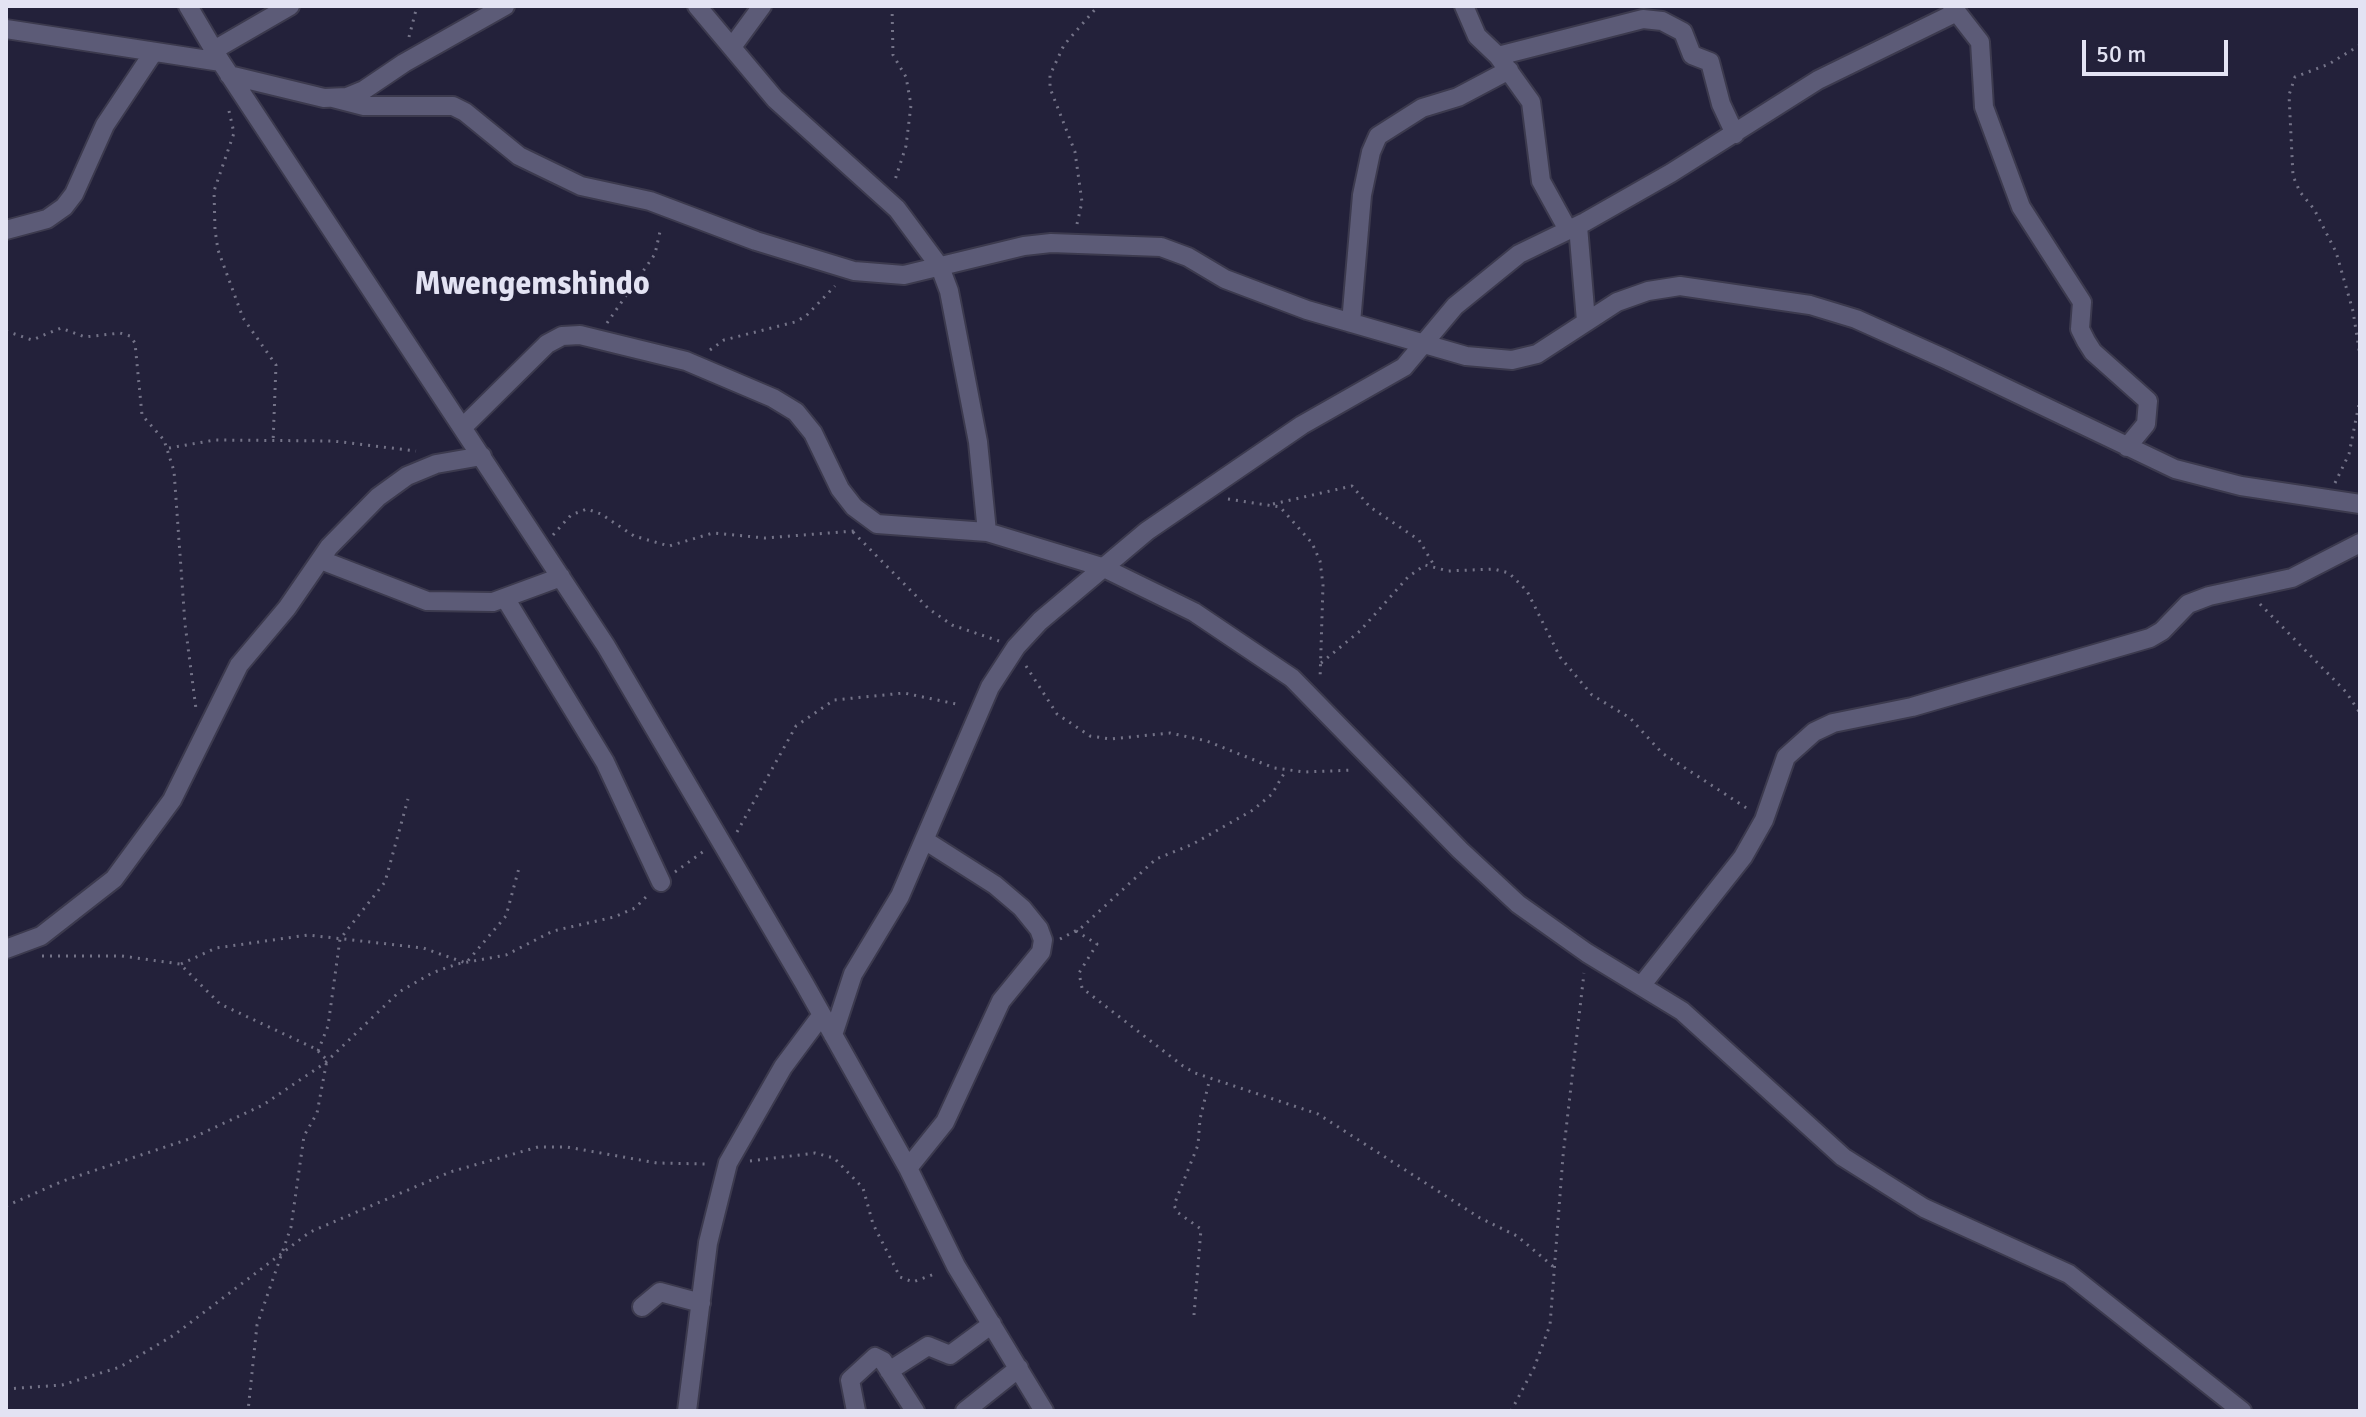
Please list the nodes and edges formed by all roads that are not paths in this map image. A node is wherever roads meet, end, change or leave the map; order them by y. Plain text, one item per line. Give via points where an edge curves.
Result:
1 (188, 6) edge
2 (290, 6) edge
3 (505, 6) edge
4 (697, 6) edge
5 (762, 6) edge
6 (1464, 6) edge
7 (1955, 9) edge
8 (6, 29) edge
9 (732, 47) junction
10 (153, 53) junction
11 (221, 62) junction
12 (1504, 63) junction
13 (333, 98) junction
14 (1735, 134) junction
15 (1573, 228) junction
16 (6, 230) edge
17 (940, 267) junction
18 (1586, 321) junction
19 (1351, 323) junction
20 (1425, 345) junction
21 (463, 427) junction
22 (2127, 447) junction
23 (482, 456) junction
24 (2360, 504) edge
25 (987, 532) junction
26 (2360, 543) edge
27 (321, 560) junction
28 (1102, 567) junction
29 (561, 577) junction
30 (505, 598) junction
31 (926, 841) junction
32 (661, 882) road end
33 (6, 949) edge
34 (1641, 986) junction
35 (821, 1016) junction
36 (833, 1035) junction
37 (908, 1168) junction
38 (701, 1303) junction
39 (642, 1307) dead end
40 (992, 1324) junction
41 (1019, 1368) junction
42 (889, 1371) junction
43 (687, 1411) edge
44 (856, 1411) edge
45 (915, 1411) edge
46 (965, 1411) edge
47 (1044, 1411) edge
48 (2242, 1411) edge

1 - 11 street
2 - 11 street
3 - 13 street via 364,90
4 - 9 street
5 - 9 street
6 - 12 street via 1477,36
7 - 14 street via 1818,80
7 - 22 street via 1980,42 1981,95 2021,207 2082,302 2080,329 2093,352 2148,401 2146,424
8 - 10 street
9 - 17 street via 775,99 887,199
10 - 11 street
10 - 16 street via 105,125 64,207 47,219
11 - 13 street
11 - 21 street
12 - 14 street via 1533,44 1574,39 1643,19 1662,21 1683,32 1692,55 1710,62
12 - 15 street via 1535,112 1541,181
12 - 19 street via 1458,97 1422,108 1378,136 1362,195
13 - 17 street via 364,106 453,106 519,156 559,177 650,201 845,269 904,275
14 - 15 street
15 - 18 street
15 - 20 street via 1539,242 1494,272 1455,306
17 - 19 street via 1024,246 1161,247 1251,289
17 - 25 street via 978,442
18 - 20 street via 1537,354 1512,360
18 - 22 street via 1617,302 1680,286 1810,305 1856,319
19 - 20 street
20 - 28 street via 1404,367 1264,449
21 - 23 street
21 - 25 street via 547,344 562,336 596,339 700,367 796,412 813,433 840,489 877,524
22 - 24 street via 2175,469 2241,486
23 - 27 street via 451,460 407,476 378,497
23 - 29 street
25 - 28 street
26 - 34 street via 2292,578 2188,604 2150,638 1814,732 1786,757 1764,820 1731,874
27 - 30 street via 427,601
27 - 33 street via 239,665 172,800 114,879 41,936
28 - 31 street via 1016,647 981,708
28 - 34 street via 1194,612 1292,678 1495,884
29 - 30 street
29 - 35 street
30 - 32 street via 605,762
31 - 36 street via 853,974
31 - 37 street via 965,863 1022,908 1039,929 1041,952 1001,1001 956,1103
34 - 48 street via 1702,1027 1843,1157 1938,1215 2069,1274
35 - 36 street
35 - 38 street via 783,1067 728,1163 708,1243
36 - 37 street
37 - 40 street via 956,1266
38 - 39 street via 660,1292
38 - 43 street
40 - 41 street
40 - 42 street via 950,1355 928,1346
41 - 46 street
41 - 47 street
42 - 44 street via 875,1357 852,1376
42 - 45 street

